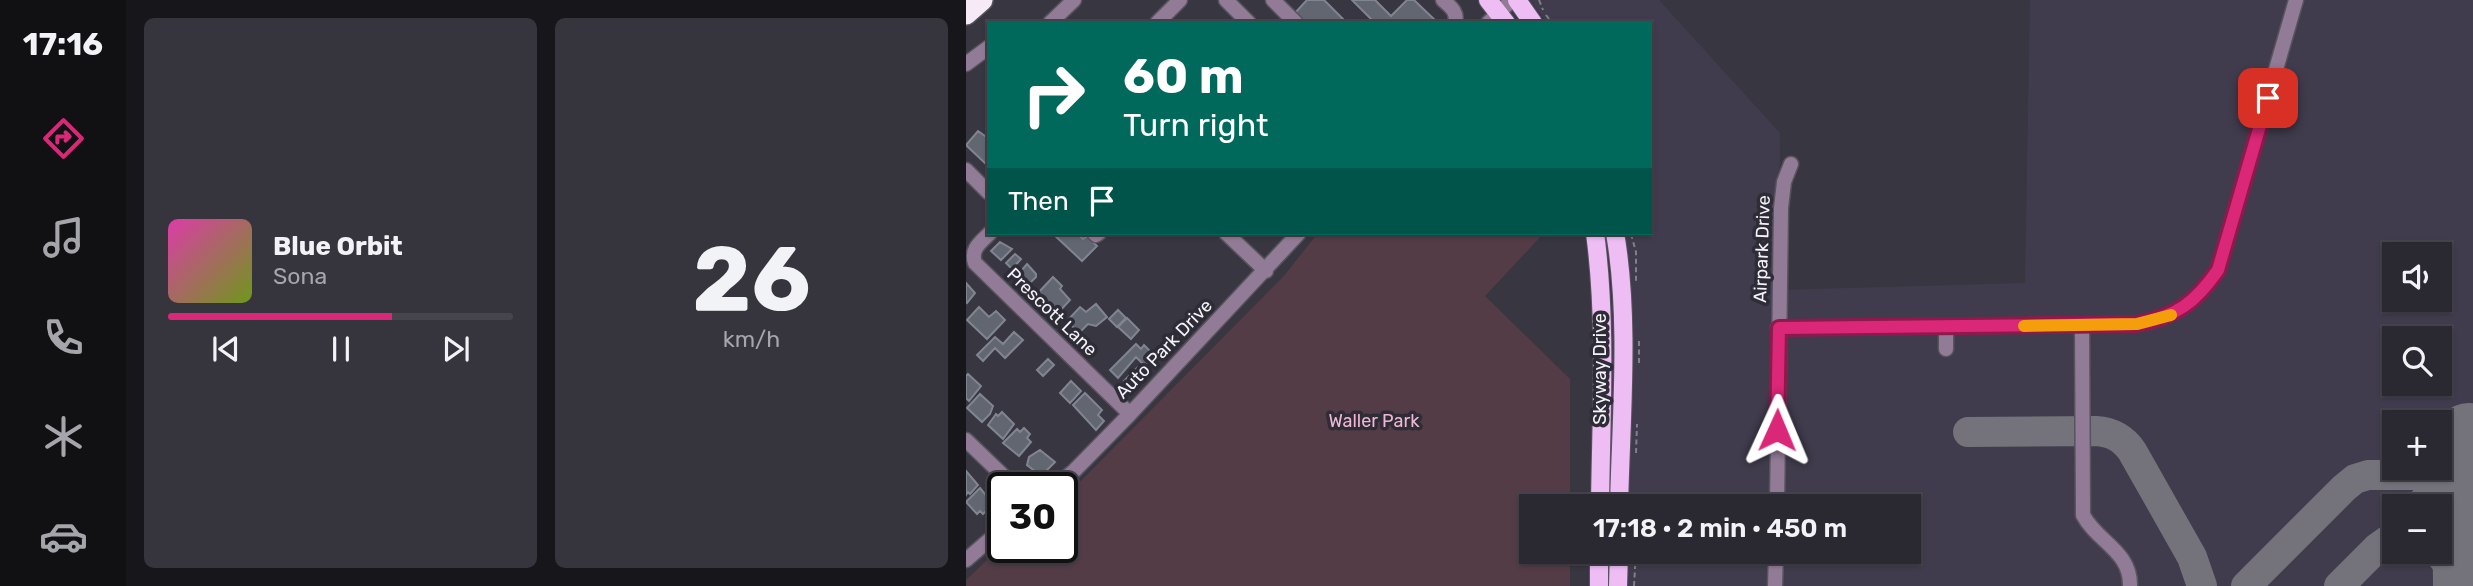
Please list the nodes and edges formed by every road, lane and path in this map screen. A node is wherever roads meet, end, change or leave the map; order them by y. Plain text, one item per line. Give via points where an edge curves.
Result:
1 (982, 0) edge
2 (1074, 0) edge
3 (1180, 0) edge
4 (1226, 0) edge
5 (1273, 0) edge
6 (1443, 0) edge
7 (1539, 0) edge
8 (2297, 0) edge
9 (1502, 10) edge
10 (966, 14) edge
11 (1052, 21) edge
12 (1159, 21) edge
13 (1247, 21) edge
14 (1294, 21) edge
15 (1455, 21) edge
16 (1528, 21) edge
17 (1550, 21) edge
18 (987, 48) edge
19 (966, 64) edge
20 (1791, 163) dead end
21 (966, 170) edge
22 (987, 191) edge
23 (988, 235) edge
24 (1228, 235) edge
25 (1297, 235) edge
26 (1595, 235) edge
27 (1615, 235) edge
28 (1266, 271) junction
29 (2082, 325) junction
30 (1946, 327) junction
31 (1779, 328) junction
32 (1946, 349) dead end
33 (1130, 414) junction
34 (966, 440) edge
35 (999, 472) edge
36 (1073, 472) edge
37 (1600, 494) edge
38 (1619, 494) edge
39 (1776, 494) edge
40 (987, 542) edge
41 (966, 560) edge
42 (1600, 564) edge
43 (1619, 564) edge
44 (1635, 564) edge
45 (1776, 564) edge
46 (1599, 586) edge
47 (1618, 586) edge
48 (1634, 586) edge
49 (1775, 586) edge
50 (2130, 586) edge

1 - 10 highway
2 - 11 street
3 - 12 street
4 - 13 street
5 - 14 street
6 - 15 street via 1454,10
7 - 17 path
8 - 29 street via 2218,270 2186,307 2163,319
9 - 16 main road
18 - 19 street
20 - 31 street, Airpark Drive via 1781,208
21 - 22 street
23 - 33 street, Prescott Lane via 975,248 975,263
24 - 28 street
25 - 28 street, Auto Park Drive
26 - 37 main road, Skyway Drive via 1602,316
27 - 38 main road, Skyway Drive via 1623,320
28 - 33 street, Auto Park Drive
29 - 30 street
29 - 50 street via 2083,515 2123,559
30 - 31 street
30 - 32 street
31 - 39 street, Airpark Drive
33 - 36 street, Auto Park Drive
34 - 35 street
40 - 41 street
42 - 46 main road
43 - 47 main road
44 - 48 path
45 - 49 street

